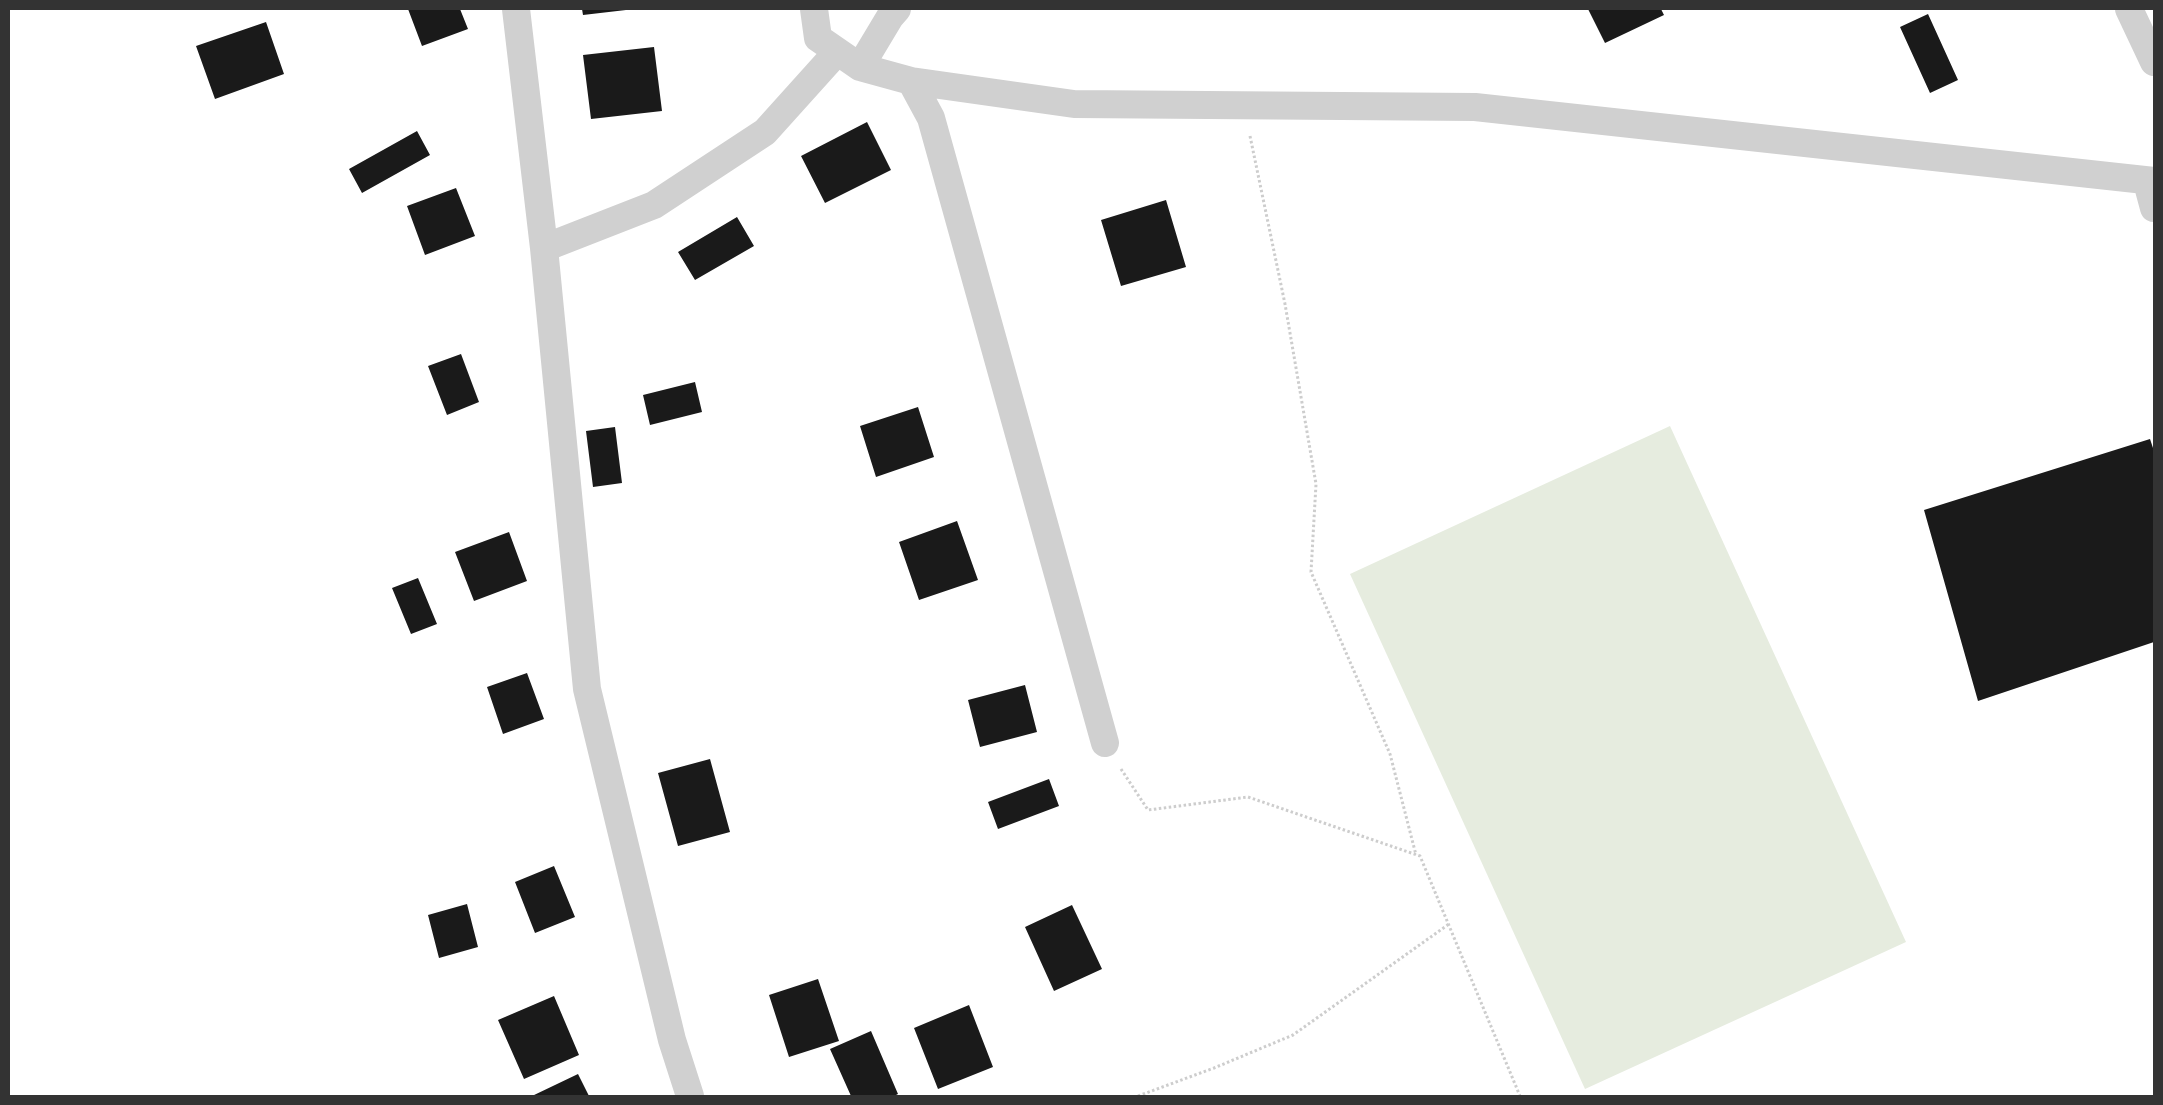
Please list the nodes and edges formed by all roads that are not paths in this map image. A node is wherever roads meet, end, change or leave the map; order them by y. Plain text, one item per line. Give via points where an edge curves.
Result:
1 (516, 9) edge
2 (814, 9) edge
3 (897, 9) edge
4 (2129, 9) edge
5 (837, 52) junction
6 (2154, 62) edge
7 (860, 67) junction
8 (911, 81) junction
9 (2150, 181) edge
10 (2154, 208) edge
11 (544, 248) junction
12 (1105, 743) road end
13 (690, 1096) edge

1 - 11 street
2 - 5 street via 818,38
3 - 7 street
4 - 6 street
5 - 7 street
5 - 11 street via 765,132 654,205
7 - 8 street
8 - 9 street via 1074,104 1475,107
8 - 12 street via 931,118
9 - 10 street
11 - 13 street via 587,688 672,1040

